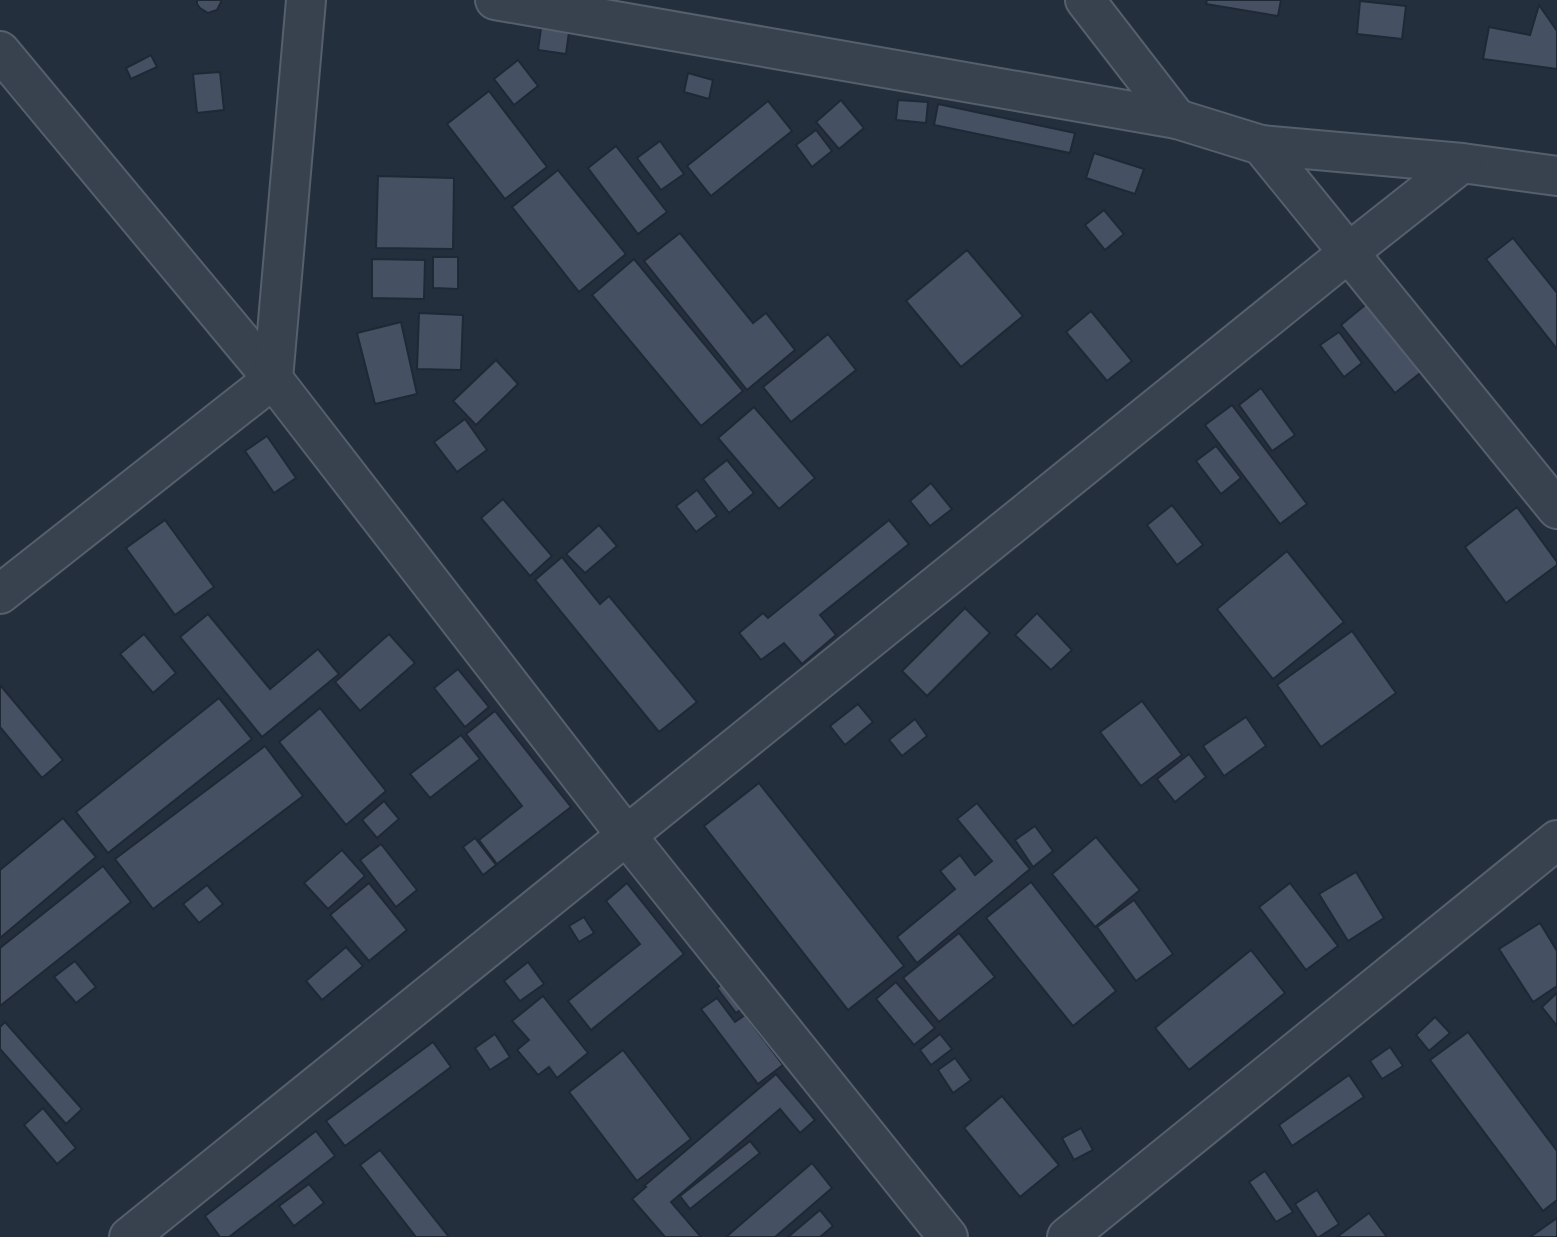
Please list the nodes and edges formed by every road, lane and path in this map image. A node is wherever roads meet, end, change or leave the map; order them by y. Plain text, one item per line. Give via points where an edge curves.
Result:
1 (306, 0) edge
2 (495, 0) edge
3 (1085, 0) edge
4 (0, 51) edge
5 (1177, 119) junction
6 (1261, 145) junction
7 (1462, 163) junction
8 (1557, 176) edge
9 (1348, 253) junction
10 (273, 379) junction
11 (1557, 509) edge
12 (0, 594) edge
13 (626, 835) junction
14 (1557, 840) edge
15 (129, 1237) edge
16 (947, 1237) edge
17 (1067, 1237) edge

1 - 10 street
2 - 5 street
3 - 5 street
4 - 10 street
5 - 6 street
6 - 7 street
6 - 9 street
7 - 8 street
7 - 9 street
9 - 11 street
9 - 13 street
10 - 12 street
10 - 13 street
13 - 15 street
13 - 16 street
14 - 17 street

